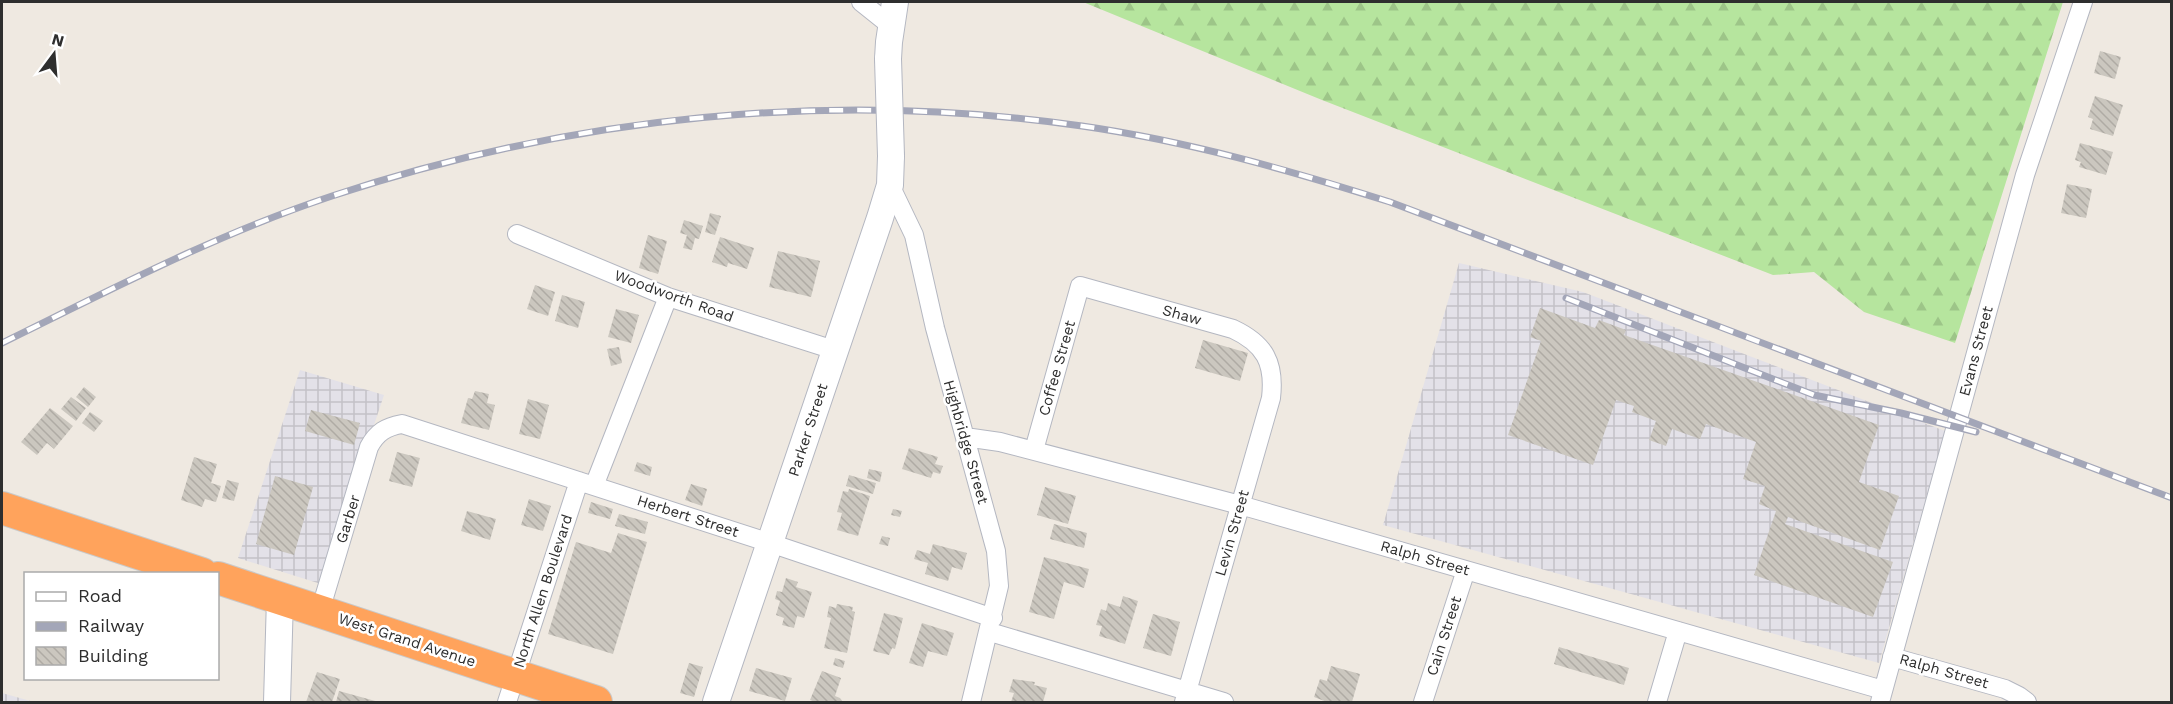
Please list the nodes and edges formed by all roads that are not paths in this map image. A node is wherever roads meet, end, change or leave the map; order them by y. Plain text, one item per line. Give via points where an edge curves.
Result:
1 (861, 2) edge
2 (2083, 2) edge
3 (893, 14) edge
4 (890, 185) junction
5 (517, 234) dead end
6 (1080, 286) joint
7 (668, 297) junction
8 (834, 350) junction
9 (1270, 363) joint
10 (382, 430) joint
11 (965, 438) junction
12 (1034, 450) junction
13 (586, 483) junction
14 (1240, 506) junction
15 (2, 508) edge
16 (770, 543) junction
17 (1466, 570) junction
18 (199, 572) edge
19 (219, 578) edge
20 (279, 598) junction
21 (320, 611) junction
22 (991, 625) junction
23 (1678, 631) junction
24 (1892, 657) junction
25 (511, 689) edge
26 (1881, 696) edge
27 (1185, 697) edge
28 (277, 702) edge
29 (596, 702) edge
30 (716, 702) edge
31 (971, 702) edge
32 (1224, 702) edge
33 (1423, 702) edge
34 (1657, 702) edge
35 (2027, 702) edge

1 - 3 street
2 - 24 street, Evans Street via 2025,175
3 - 4 street, Parker Street, bridge via 888,59
4 - 8 street, Parker Street
4 - 11 street, Highbridge Street via 914,235
5 - 7 street, Woodworth Road
6 - 9 street, Shaw via 1233,329 1262,348
6 - 12 street, Coffee Street
7 - 8 street, Woodworth Road
7 - 13 street, North Allen Boulevard
8 - 16 street, Parker Street
9 - 14 street, Levin Street via 1271,398
10 - 13 street, Herbert Street via 402,424 412,426
10 - 21 street, Garber via 369,447
11 - 12 street, Ralph Street
11 - 22 street, Highbridge Street via 996,551 999,586
12 - 14 street, Ralph Street
13 - 16 street, Herbert Street
13 - 25 street, North Allen Boulevard
14 - 17 street, Ralph Street
14 - 27 street, Levin Street
15 - 18 highway
16 - 22 street, Herbert Street
16 - 30 street, Parker Street
17 - 23 street, Ralph Street
17 - 33 street, Cain Street
19 - 20 highway, West Grand Avenue
20 - 21 highway, West Grand Avenue
20 - 28 street
21 - 25 highway, West Grand Avenue
22 - 27 street, Herbert Street
22 - 31 street, Highbridge Street
23 - 26 street, Ralph Street
23 - 34 street
24 - 26 street, Evans Street
24 - 35 street, Ralph Street via 2005,689
25 - 29 highway, West Grand Avenue
27 - 32 street, Herbert Street

